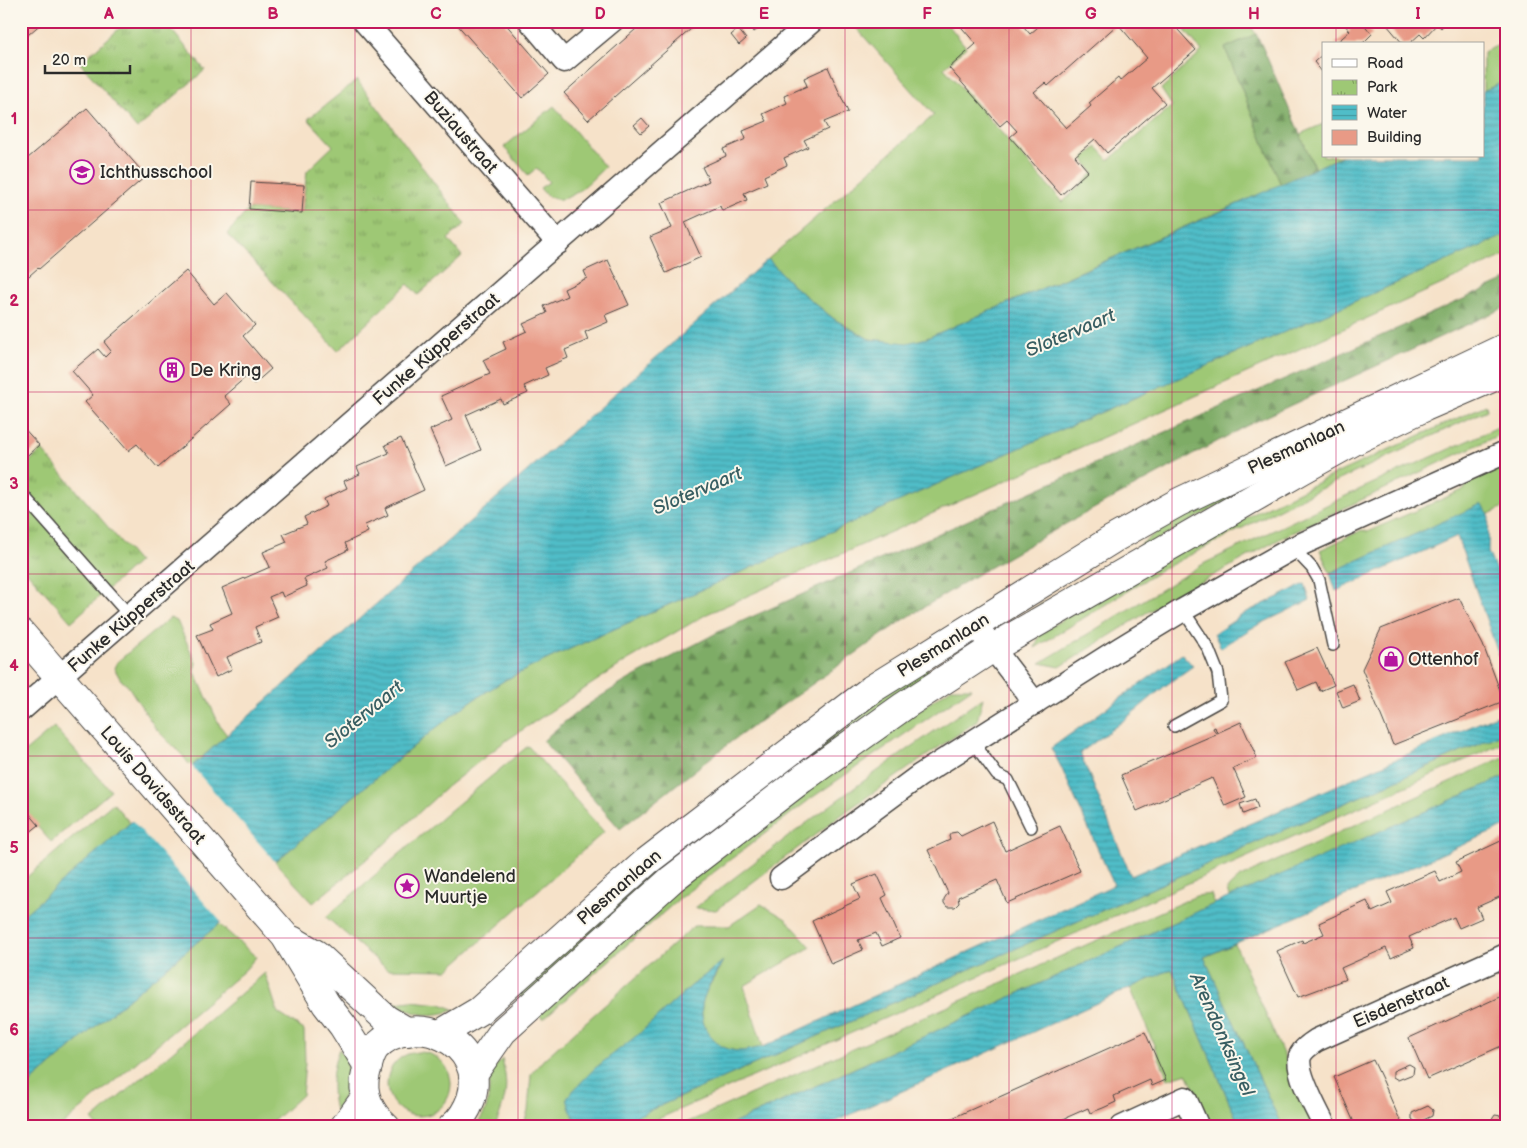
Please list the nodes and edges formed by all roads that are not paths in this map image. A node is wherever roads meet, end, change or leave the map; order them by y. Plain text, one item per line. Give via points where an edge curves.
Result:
1 (364, 21) edge
2 (530, 21) edge
3 (612, 21) edge
4 (812, 21) edge
5 (558, 243) junction
6 (1506, 347) edge
7 (1506, 372) edge
8 (1506, 452) edge
9 (21, 493) edge
10 (1293, 548) junction
11 (1183, 610) junction
12 (130, 616) junction
13 (974, 625) junction
14 (21, 633) edge
15 (1333, 645) dead end
16 (993, 648) junction
17 (60, 677) junction
18 (1035, 703) junction
19 (21, 710) edge
20 (1174, 726) dead end
21 (973, 742) junction
22 (1031, 827) dead end
23 (780, 878) dead end
24 (284, 936) junction
25 (1506, 955) edge
26 (408, 1032) junction
27 (440, 1034) junction
28 (368, 1066) junction
29 (473, 1074) junction
30 (366, 1098) junction
31 (344, 1127) edge
32 (386, 1127) edge
33 (452, 1127) edge
34 (1122, 1127) edge
35 (1198, 1127) edge
36 (1325, 1127) edge

1 - 5 street, Buziaustraat
2 - 3 street via 564,61
4 - 5 street, Funke Küpperstraat
5 - 12 street, Funke Küpperstraat
6 - 13 main road, Plesmanlaan via 1179,502
7 - 16 main road, Plesmanlaan via 1342,448
8 - 10 street
9 - 12 lane
10 - 11 street
10 - 15 lane via 1319,580
11 - 18 street
11 - 20 lane via 1208,648 1218,674 1221,700
12 - 17 street, Funke Küpperstraat
13 - 16 street
13 - 27 main road, Plesmanlaan via 872,690 654,856 486,1005
14 - 17 main road, Louis Davidsstraat
16 - 18 street
16 - 29 main road, Plesmanlaan via 888,717 672,879 503,1031
17 - 19 street, Funke Küpperstraat
17 - 24 main road, Louis Davidsstraat
18 - 21 street
21 - 22 lane via 997,774 1008,780
21 - 23 street via 919,776
24 - 26 main road, Louis Davidsstraat via 316,954 386,1019
24 - 28 main road, Louis Davidsstraat
25 - 36 street, Eisdenstraat via 1317,1040 1301,1055 1301,1074
26 - 27 main road via 419,1029
26 - 28 main road via 398,1033 374,1049
27 - 29 main road via 455,1043 467,1057
28 - 30 main road via 364,1079
29 - 33 main road via 473,1092 468,1108
30 - 31 main road
30 - 32 main road via 376,1118
34 - 35 street via 1185,1098

